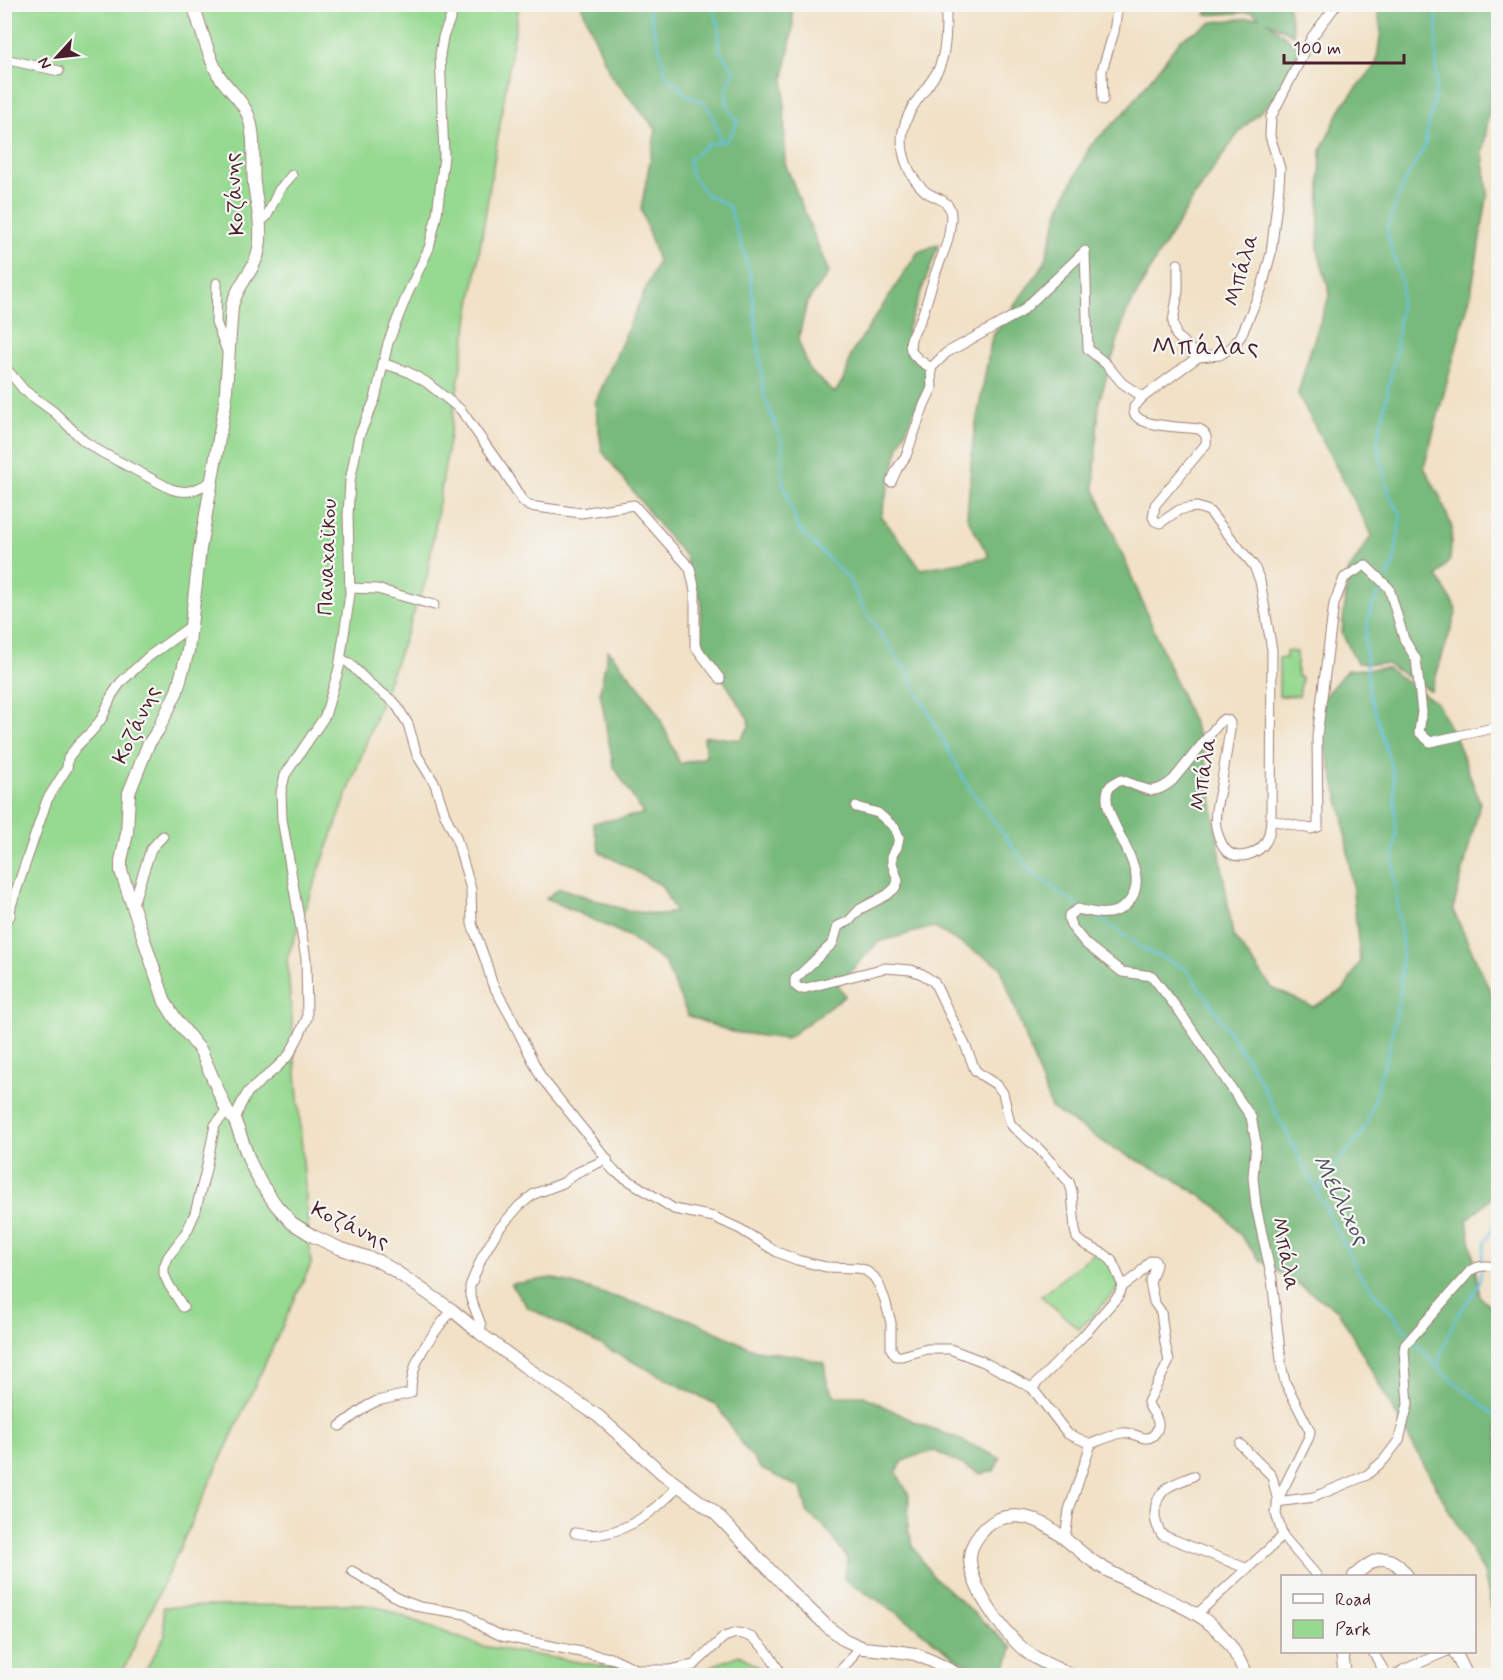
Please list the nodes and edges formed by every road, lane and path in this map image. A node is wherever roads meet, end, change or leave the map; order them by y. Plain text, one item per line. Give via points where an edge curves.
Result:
1 (193, 4) edge
2 (456, 4) edge
3 (946, 4) edge
4 (1118, 4) edge
5 (1337, 4) edge
6 (4, 59) edge
7 (59, 71) dead end
8 (1103, 100) dead end
9 (292, 175) dead end
10 (260, 223) junction
11 (1178, 264) dead end
12 (218, 283) dead end
13 (228, 354) junction
14 (1198, 357) junction
15 (382, 363) junction
16 (4, 366) edge
17 (931, 368) junction
18 (1143, 397) junction
19 (212, 481) junction
20 (891, 482) dead end
21 (350, 588) junction
22 (434, 605) dead end
23 (192, 626) junction
24 (341, 659) junction
25 (720, 679) dead end
26 (1498, 727) edge
27 (856, 807) dead end
28 (1271, 820) junction
29 (163, 836) dead end
30 (133, 904) junction
31 (4, 922) edge
32 (231, 1116) junction
33 (607, 1159) junction
34 (1498, 1268) edge
35 (1123, 1286) junction
36 (183, 1307) dead end
37 (452, 1310) junction
38 (481, 1334) junction
39 (1032, 1388) junction
40 (340, 1426) dead end
41 (1091, 1444) junction
42 (1240, 1444) dead end
43 (1193, 1476) dead end
44 (679, 1485) junction
45 (1278, 1501) junction
46 (575, 1533) dead end
47 (1283, 1536) junction
48 (1065, 1539) junction
49 (1248, 1569) junction
50 (352, 1571) dead end
51 (1316, 1575) edge
52 (1355, 1575) edge
53 (1406, 1575) edge
54 (1197, 1614) junction
55 (858, 1647) junction
56 (1342, 1653) edge
57 (1374, 1653) edge
58 (1443, 1653) edge
59 (1456, 1653) edge
60 (784, 1676) edge
61 (836, 1676) edge
62 (961, 1676) edge
63 (1073, 1676) edge
64 (1246, 1676) edge
65 (1345, 1676) edge
66 (1387, 1676) edge
67 (1395, 1676) edge
68 (1467, 1676) edge

1 - 10 street, Κοζάνης via 216,70 241,100 249,117
2 - 15 street, Παναχαϊκου via 440,55 444,156 437,214 429,248
3 - 17 street via 942,58 909,113 902,144 904,157 918,183 950,207 951,214 949,237 910,346
4 - 8 street via 1102,70
5 - 14 street, Μπάλα via 1312,37 1271,117 1269,136 1280,168 1280,186 1262,287 1241,336 1232,347 1220,355
6 - 7 street
9 - 10 street
10 - 13 street, Κοζάνης via 257,258 232,306
11 - 14 street via 1173,322 1176,335
12 - 13 street via 216,322
13 - 19 street, Κοζάνης via 225,404
14 - 18 street, Μπάλα
15 - 21 street, Παναχαϊκου via 350,481
15 - 25 street via 426,382 461,411 529,506 581,513 634,505 690,568 695,591 695,646
16 - 19 street via 28,394 101,452 180,493 195,491
17 - 18 street via 946,353 1021,312 1085,251 1088,350
17 - 20 street via 932,388 906,456
18 - 28 street, Μπάλα via 1134,413 1146,423 1199,429 1207,437 1206,444 1155,505 1155,521 1160,523 1188,508 1209,511 1254,566 1260,581 1272,650
19 - 23 street, Κοζάνης
21 - 22 street via 377,589
21 - 24 street, Παναχαϊκου
23 - 30 street, Κοζάνης via 177,692 148,746 129,793 121,871
23 - 31 street via 121,682 102,718 68,758 67,768 47,800 10,916
24 - 32 street, Παναχαϊκου via 327,712 287,770 281,792 285,839 306,959 307,1018 289,1055 248,1092
24 - 33 street via 395,703 408,724 417,755 435,784 456,837 471,889 472,924 492,983 541,1077
26 - 28 street via 1430,742 1419,732 1422,712 1416,659 1404,639 1388,587 1365,565 1344,578 1334,604 1317,736 1318,827 1311,829
27 - 35 street via 878,813 895,828 899,837 892,863 898,881 887,895 838,926 833,943 795,979 795,986 806,988 885,968 911,970 934,982 975,1070 1003,1093 1010,1123 1069,1182 1077,1238 1112,1261
28 - 45 street, Μπάλα via 1266,842 1252,854 1234,855 1223,845 1215,818 1230,730 1230,723 1224,719 1165,787 1147,791 1121,780 1108,788 1106,798 1134,867 1134,893 1129,902 1110,914 1078,909 1069,915 1069,920 1086,944 1122,972 1152,976 1251,1117 1256,1142 1256,1206 1272,1279 1282,1369 1310,1431
29 - 30 street via 151,849
30 - 32 street, Κοζάνης via 165,1002 201,1051
32 - 36 street, Παναχαϊκου via 216,1125 195,1213 164,1267 166,1280
32 - 37 street, Κοζάνης via 260,1182 288,1219 313,1236 384,1264
33 - 38 street via 534,1194 498,1230 470,1286
33 - 39 street via 618,1173 674,1209 714,1217 797,1260 866,1270 877,1281 885,1299 891,1323 891,1349 896,1356 950,1349
34 - 45 street via 1481,1266 1464,1277 1412,1337 1404,1351 1408,1404 1399,1440 1384,1460 1367,1475 1314,1497
35 - 39 street via 1083,1336
35 - 41 street via 1151,1260 1156,1262 1150,1282 1154,1302 1161,1312 1169,1361 1148,1402 1159,1424 1150,1437 1123,1432
37 - 38 street, Κοζάνης
37 - 40 street via 424,1347 413,1370 411,1393 377,1401
38 - 44 street, Κοζάνης via 598,1416
39 - 41 street via 1068,1434
41 - 48 street
42 - 45 street via 1271,1475
43 - 49 street via 1167,1488 1161,1496 1155,1509 1156,1526 1162,1535
44 - 46 street via 654,1509 624,1527 596,1534
44 - 55 street, Κοζάνης via 714,1512 822,1622
45 - 47 street via 1276,1514
47 - 49 street
47 - 51 street
48 - 54 street via 1103,1568
48 - 63 street via 1029,1518 1007,1516 983,1530 970,1560 982,1594 1005,1630 1033,1657
49 - 54 street
50 - 60 street via 401,1600 466,1614 484,1629 502,1636 615,1659 638,1670 694,1665 724,1637 744,1634 762,1646
52 - 53 street via 1368,1565 1389,1559
54 - 64 street via 1227,1639
55 - 61 street
55 - 62 street via 915,1654
56 - 65 street
57 - 66 street
58 - 67 street
59 - 68 street

